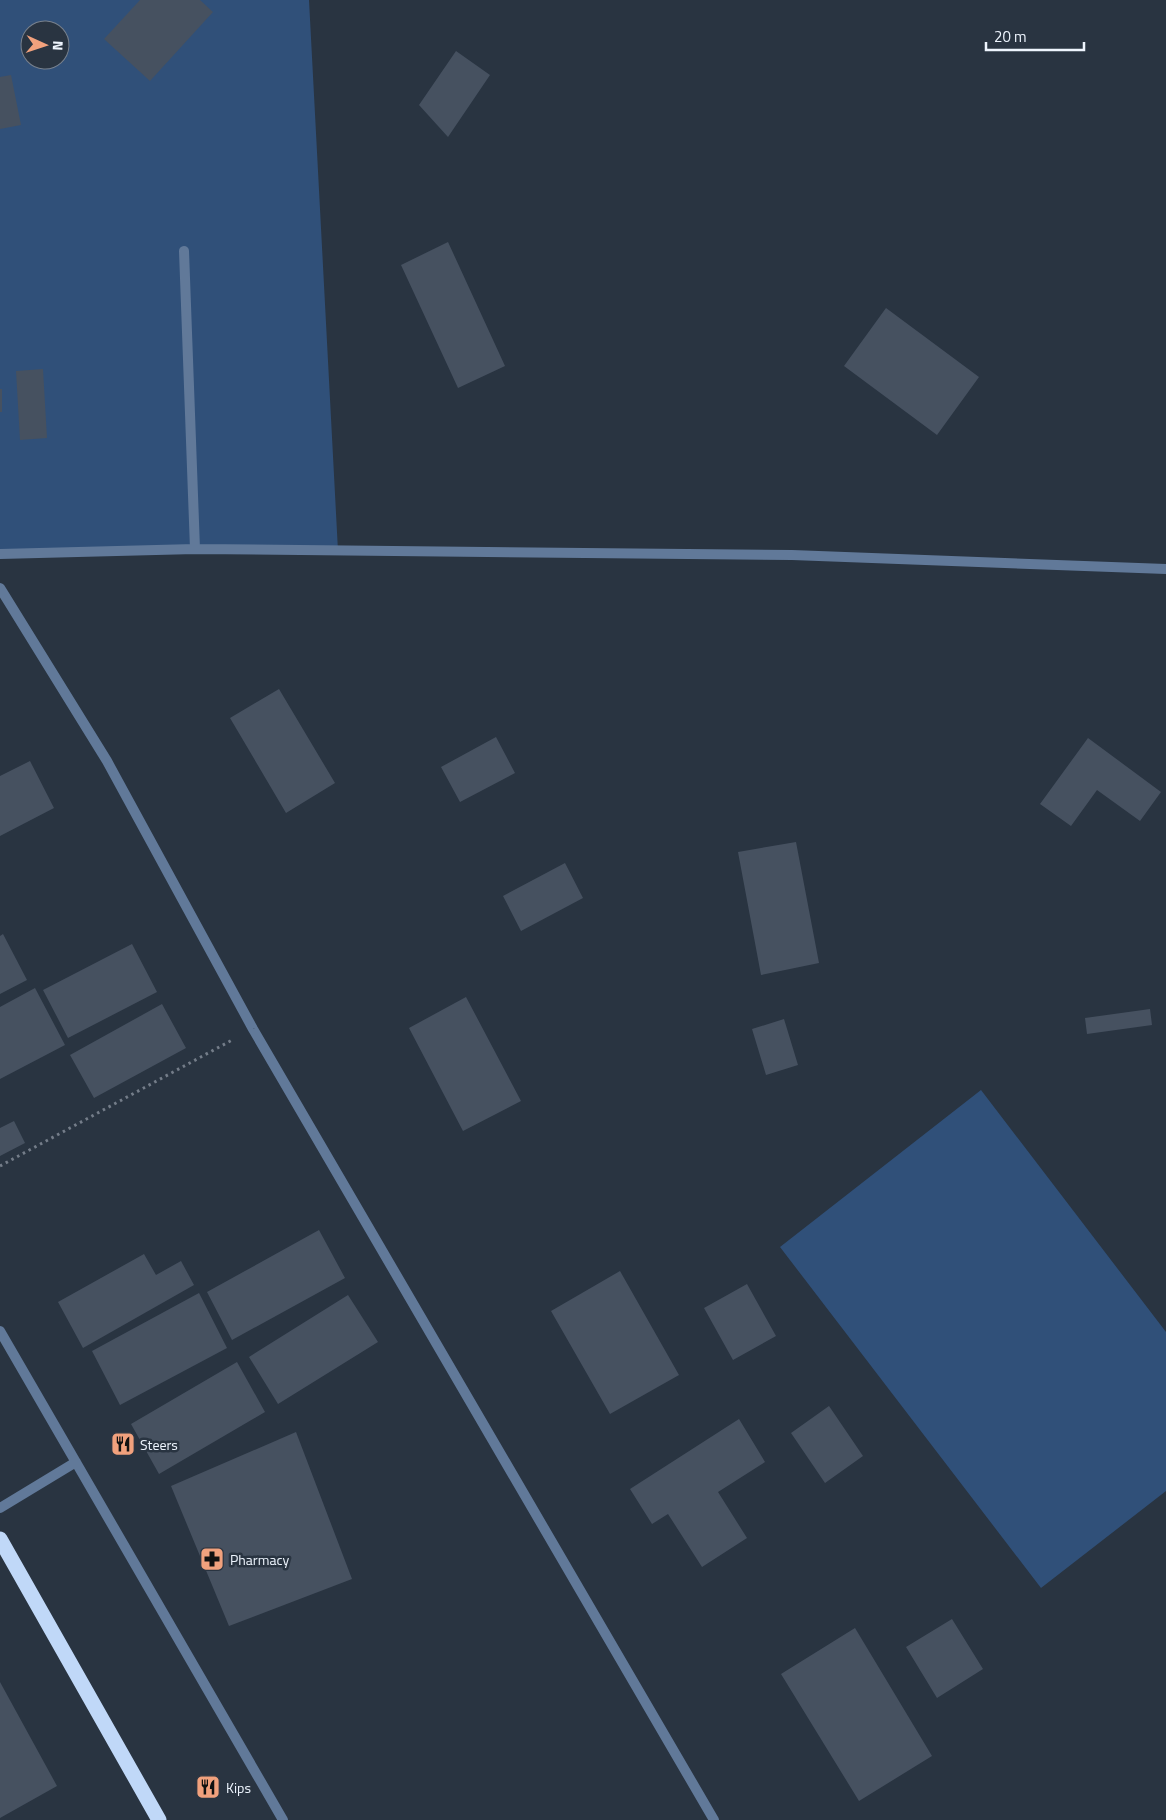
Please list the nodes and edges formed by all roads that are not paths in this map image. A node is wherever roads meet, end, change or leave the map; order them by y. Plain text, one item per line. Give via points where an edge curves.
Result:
1 (184, 251) dead end
2 (195, 549) junction
3 (0, 554) edge
4 (1166, 569) edge
5 (0, 588) edge
6 (0, 1331) edge
7 (76, 1462) junction
8 (0, 1508) edge
9 (0, 1539) edge
10 (159, 1820) edge
11 (283, 1820) edge
12 (714, 1820) edge

1 - 2 street
2 - 3 street
2 - 4 street via 792,555
5 - 12 street via 108,761 253,1029
6 - 7 street
7 - 8 street
7 - 11 street
9 - 10 highway

